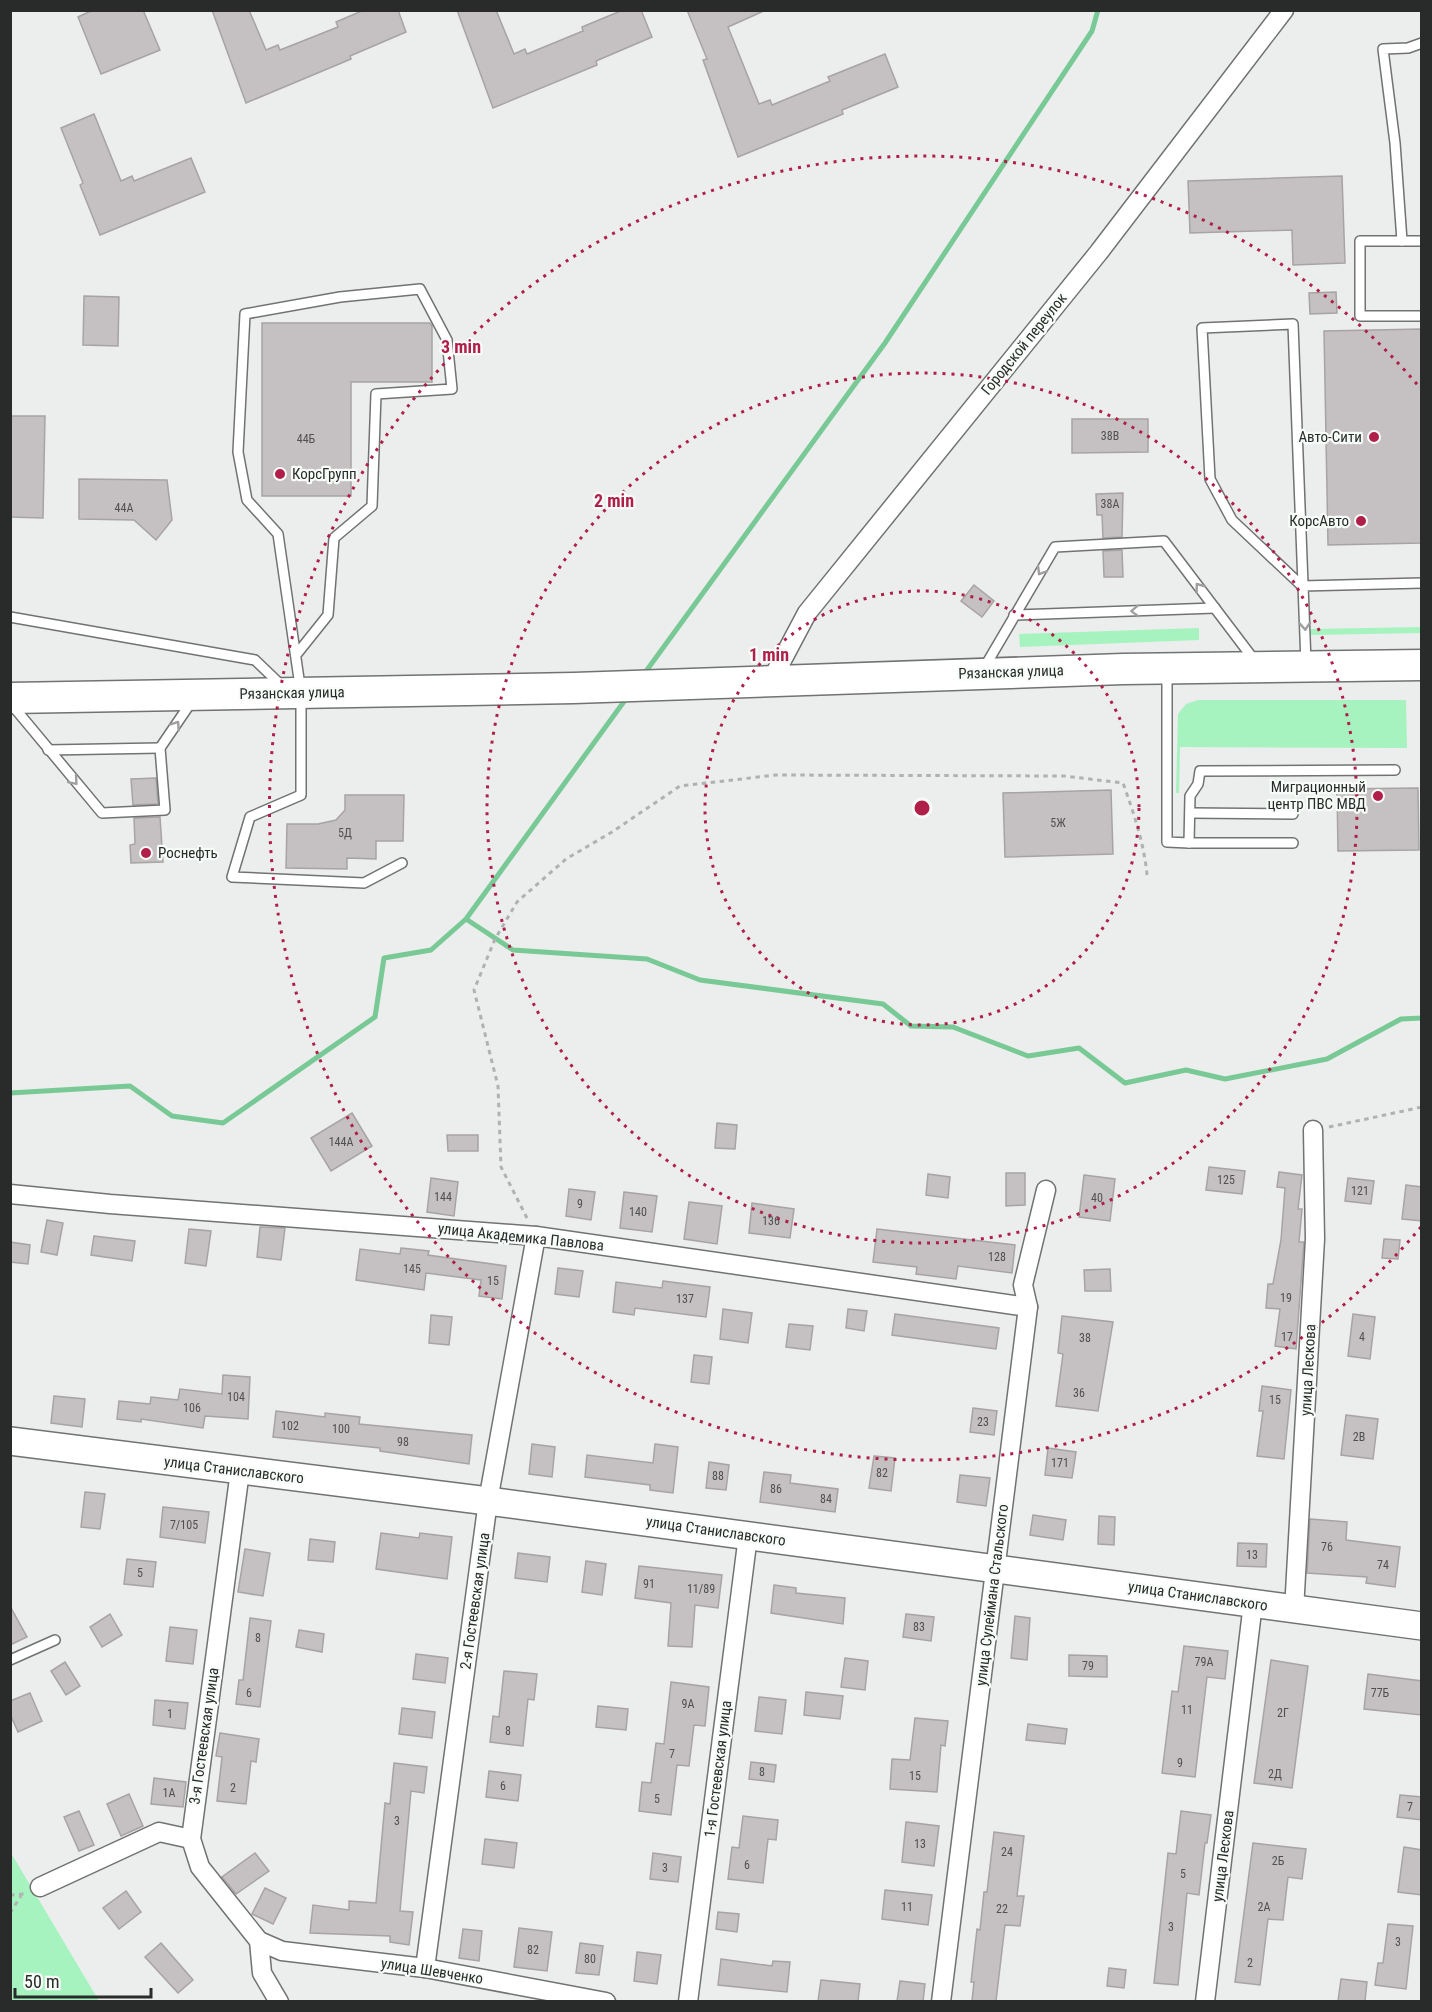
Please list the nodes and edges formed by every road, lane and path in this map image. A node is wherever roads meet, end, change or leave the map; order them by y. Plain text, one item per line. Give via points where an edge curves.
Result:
1 (1284, 10) edge
2 (1422, 43) edge
3 (1402, 241) junction
4 (1422, 241) edge
5 (1422, 316) edge
6 (1422, 583) edge
7 (1302, 586) junction
8 (1215, 608) junction
9 (1014, 615) junction
10 (10, 617) edge
11 (296, 655) junction
12 (1422, 665) edge
13 (1306, 666) junction
14 (1260, 667) junction
15 (1167, 668) junction
16 (981, 674) junction
17 (771, 681) junction
18 (295, 693) junction
19 (196, 695) junction
20 (10, 698) edge
21 (10, 703) edge
22 (160, 748) junction
23 (48, 750) junction
24 (1395, 770) dead end
25 (1190, 813) junction
26 (1293, 814) dead end
27 (1189, 843) junction
28 (1293, 843) dead end
29 (402, 863) dead end
30 (1147, 875) dead end
31 (1422, 1107) edge
32 (1312, 1130) joint
33 (1046, 1190) dead end
34 (10, 1194) edge
35 (536, 1236) junction
36 (1028, 1307) junction
37 (10, 1441) edge
38 (240, 1471) junction
39 (488, 1501) junction
40 (748, 1536) junction
41 (995, 1570) junction
42 (1253, 1603) junction
43 (1294, 1610) junction
44 (1422, 1626) edge
45 (55, 1640) dead end
46 (10, 1660) edge
47 (191, 1839) junction
48 (40, 1887) dead end
49 (21, 1896) dead end
50 (10, 1913) edge
51 (260, 1941) junction
52 (425, 1968) junction
53 (279, 2001) edge
54 (606, 2001) edge
55 (688, 2001) edge
56 (941, 2001) edge
57 (1205, 2001) edge

1 - 17 street, Городской переулок via 1098,252 807,613
2 - 3 lane via 1383,49
3 - 4 lane
3 - 5 lane via 1360,241 1360,316
6 - 7 lane
7 - 7 lane via 1232,520 1210,479 1202,328 1293,324
7 -> 13 lane
8 -> 9 lane
8 -> 9 lane via 1164,541 1055,547
8 - 14 lane
9 - 16 lane
10 - 18 lane via 255,660
11 - 11 lane via 328,615 334,538 372,506 376,394 452,389 447,340 420,289 340,297 245,314 238,452 247,500 278,534
11 - 18 lane
12 - 13 main road, Рязанская улица
13 - 14 main road, Рязанская улица
14 - 15 main road, Рязанская улица
15 - 16 main road, Рязанская улица
15 - 27 lane via 1166,838 1170,843
16 - 17 main road, Рязанская улица
17 - 18 main road, Рязанская улица
18 - 19 main road, Рязанская улица
18 - 29 lane via 301,795 250,817 232,877 364,883
19 - 20 main road, Рязанская улица
22 -> 19 lane
21 - 23 lane
22 - 23 lane
23 -> 22 lane via 102,813 165,810
24 - 25 lane via 1200,771 1190,796
25 - 26 lane
25 - 27 lane
27 - 28 lane
30 - 35 path via 1138,824 1123,783 1064,776 776,775 680,786 566,859 517,902 495,939 474,990 498,1086 501,1167
31 - 32 path
32 - 43 street, улица Лескова via 1315,1239
33 - 36 street, улица Сулеймана Стальского via 1023,1285
34 - 35 street, улица Академика Павлова
35 - 36 street, улица Академика Павлова
35 - 39 street, 2-я Гостеевская улица
36 - 41 street, улица Сулеймана Стальского
37 - 38 street, улица Станиславского
38 - 39 street, улица Станиславского
38 - 47 street, 3-я Гостеевская улица
39 - 40 street, улица Станиславского
39 - 52 street, 2-я Гостеевская улица
40 - 41 street, улица Станиславского
40 - 55 street, 1-я Гостеевская улица
41 - 42 street, улица Станиславского
41 - 56 street, улица Сулеймана Стальского
42 - 43 street, улица Станиславского
42 - 57 street, улица Лескова
43 - 44 street, улица Станиславского
45 - 46 lane
47 - 48 street via 159,1832
47 - 51 street via 200,1867
49 - 50 path
51 - 52 street, улица Шевченко via 282,1951
51 - 53 street via 262,1973
52 - 54 street, улица Шевченко

